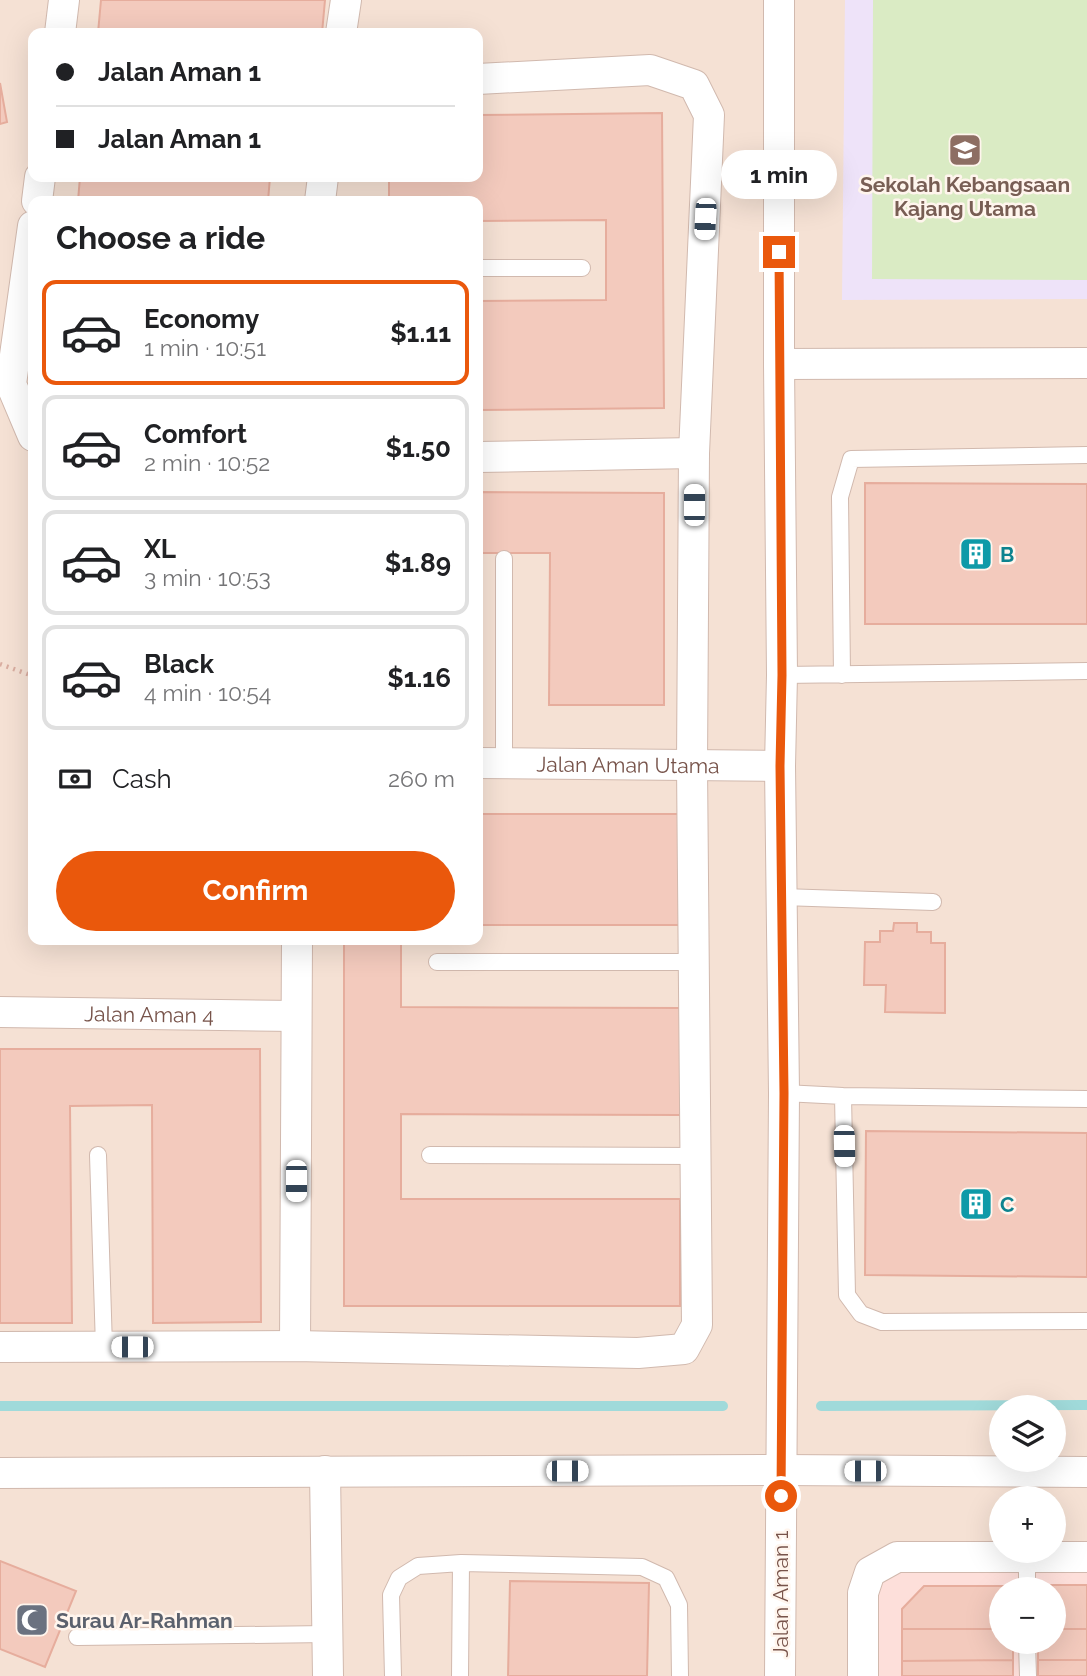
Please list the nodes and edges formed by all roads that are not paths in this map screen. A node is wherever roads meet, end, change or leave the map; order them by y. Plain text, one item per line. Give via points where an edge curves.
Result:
1 (64, 0) edge
2 (346, 0) edge
3 (779, 0) edge
4 (61, 28) edge
5 (342, 28) edge
6 (483, 79) edge
7 (28, 262) edge
8 (483, 268) edge
9 (582, 268) dead end
10 (1087, 363) edge
11 (779, 364) junction
12 (28, 424) edge
13 (694, 453) junction
14 (1087, 455) edge
15 (483, 457) edge
16 (504, 559) dead end
17 (1087, 671) edge
18 (782, 675) junction
19 (842, 675) junction
20 (491, 763) edge
21 (692, 765) junction
22 (780, 766) junction
23 (782, 897) junction
24 (933, 902) dead end
25 (297, 945) edge
26 (437, 962) dead end
27 (694, 962) junction
28 (0, 1013) edge
29 (296, 1016) junction
30 (784, 1093) junction
31 (843, 1096) junction
32 (1087, 1099) edge
33 (98, 1155) dead end
34 (430, 1155) dead end
35 (696, 1156) junction
36 (1087, 1321) edge
37 (295, 1346) junction
38 (0, 1347) edge
39 (104, 1347) junction
40 (781, 1470) junction
41 (325, 1471) junction
42 (1087, 1472) edge
43 (0, 1473) edge
44 (989, 1557) edge
45 (1066, 1557) edge
46 (1087, 1557) edge
47 (461, 1563) junction
48 (327, 1634) junction
49 (77, 1637) dead end
50 (1027, 1654) edge
51 (328, 1676) edge
52 (393, 1676) edge
53 (460, 1676) edge
54 (680, 1676) edge
55 (780, 1676) edge
56 (863, 1676) edge
57 (1028, 1676) edge

1 - 4 street
2 - 5 street
3 - 11 street, Jalan Aman 1
6 - 13 street via 650,70 694,85 709,115
7 - 12 street via 11,384
8 - 9 lane
10 - 11 street
11 - 18 street, Jalan Aman 1
13 - 15 street
13 - 21 street
14 - 19 lane via 851,459 840,497
16 - 20 lane
17 - 19 lane
18 - 19 lane
18 - 22 street, Jalan Aman 1
20 - 21 street, Jalan Aman Utama
21 - 22 street, Jalan Aman Utama
21 - 27 street
22 - 23 street, Jalan Aman 1
23 - 24 lane
23 - 30 street, Jalan Aman 1
25 - 29 street
26 - 27 lane
27 - 35 street
28 - 29 street, Jalan Aman 4
29 - 37 street
30 - 31 lane
30 - 40 street, Jalan Aman 1
31 - 32 lane
31 - 36 lane via 847,1295 861,1314 882,1322
33 - 39 lane
34 - 35 lane
35 - 37 street via 697,1325 684,1349 638,1353
37 - 39 street
38 - 39 street
40 - 41 street
40 - 42 street
40 - 55 street, Jalan Aman 1
41 - 43 street
41 - 48 street
44 - 56 street via 897,1557 870,1572 863,1593
45 - 46 street
47 - 52 lane via 418,1566 399,1578 391,1595
47 - 53 lane
47 - 54 lane via 642,1567 666,1578 679,1605
48 - 49 lane
48 - 51 street
50 - 57 lane

